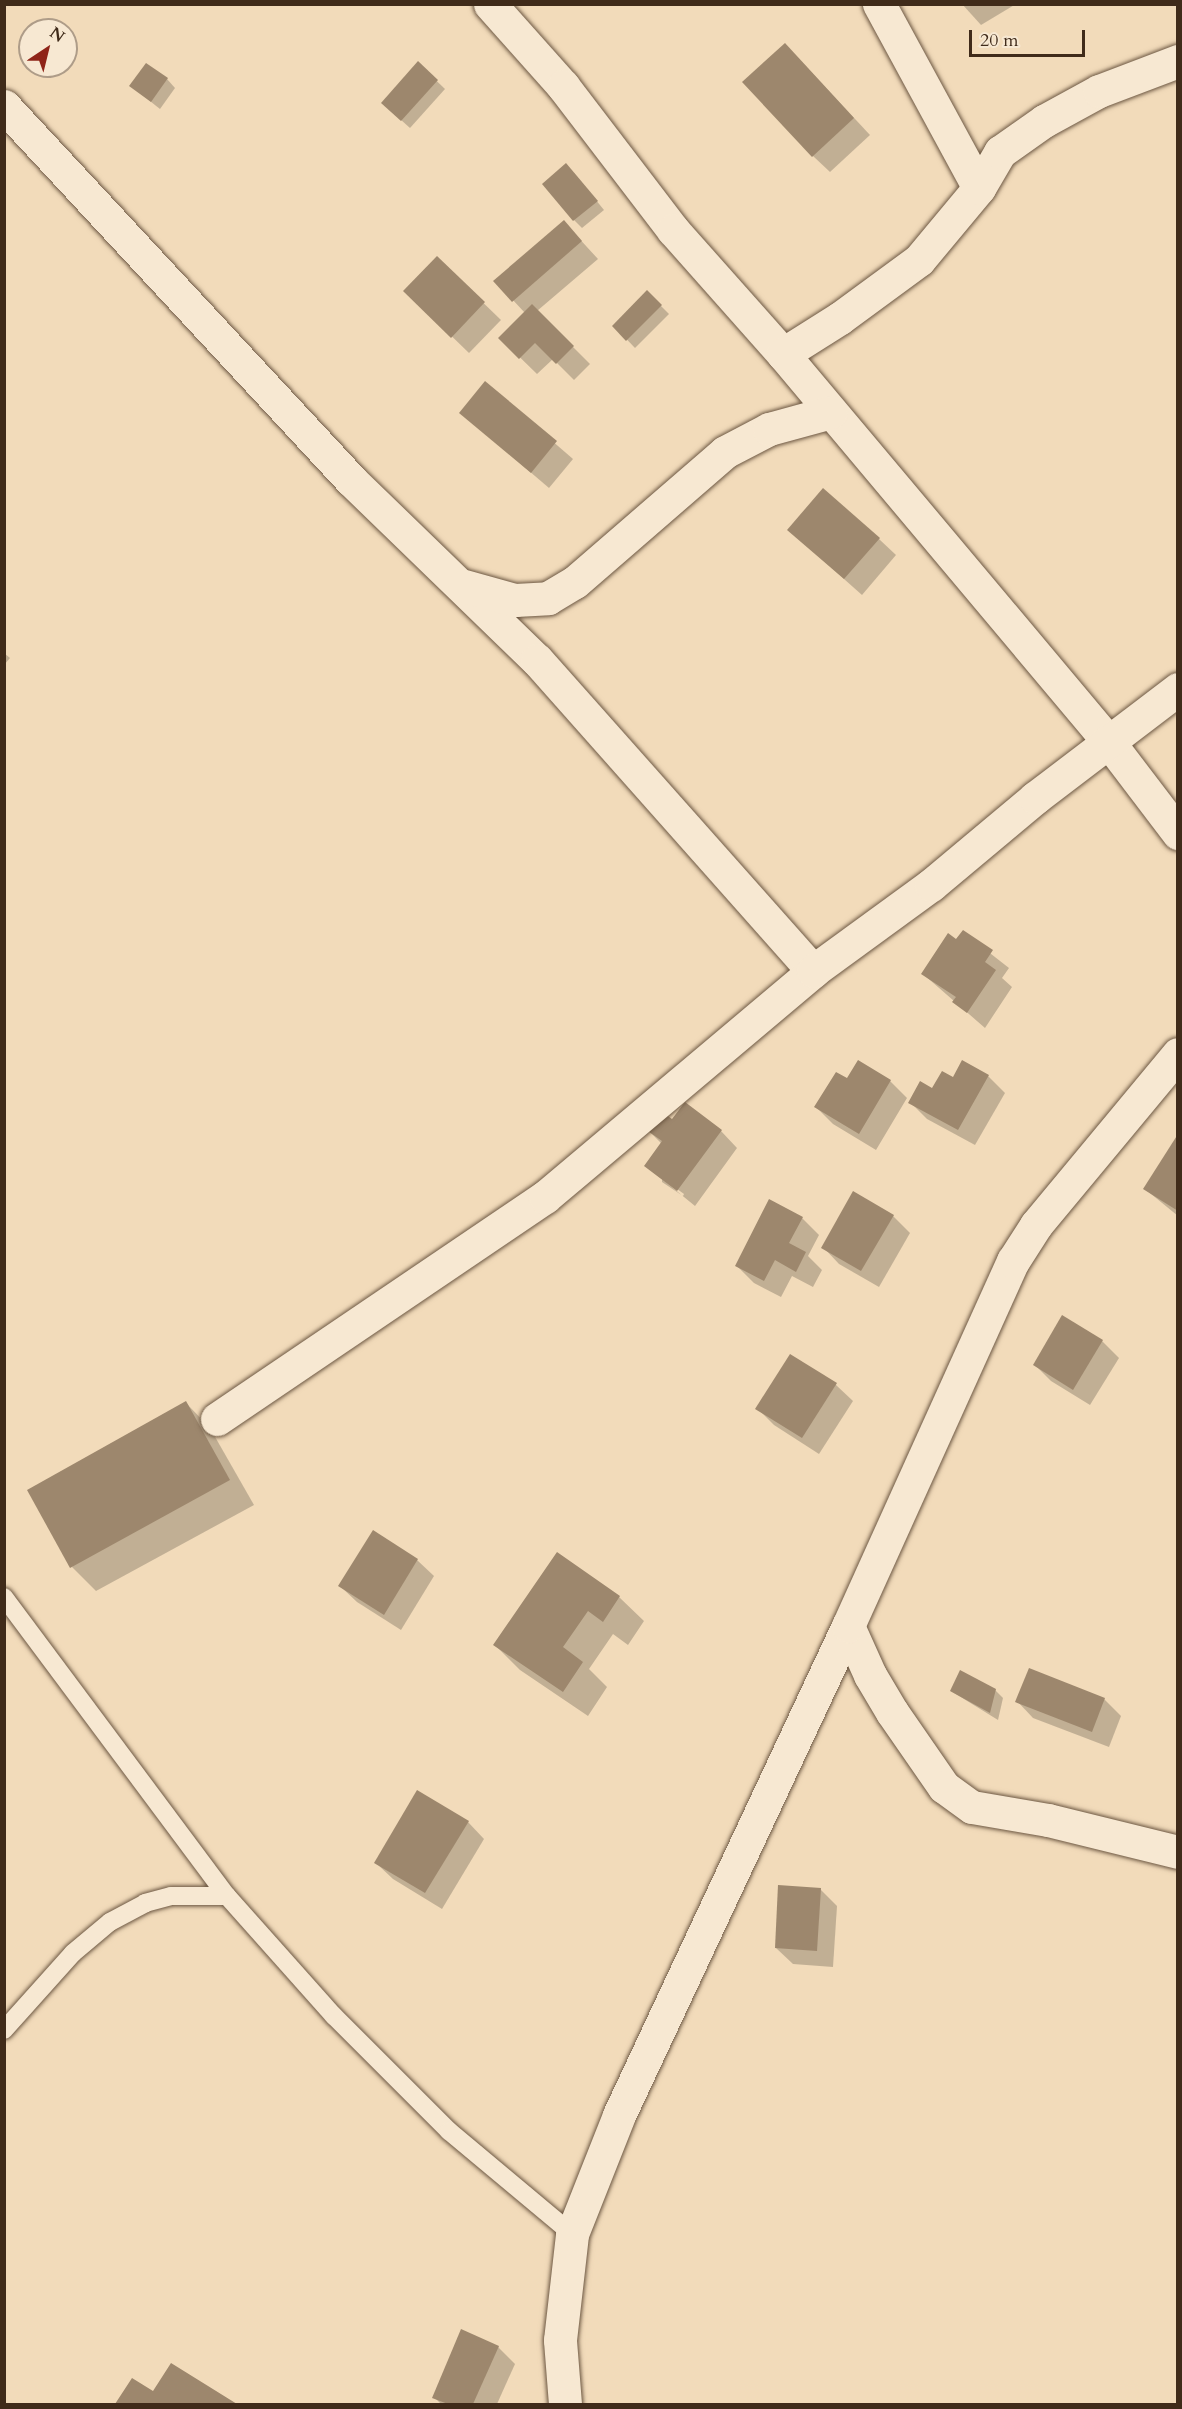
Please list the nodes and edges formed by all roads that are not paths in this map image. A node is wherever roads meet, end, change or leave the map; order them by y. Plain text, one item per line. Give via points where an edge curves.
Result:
1 (490, 4) edge
2 (879, 4) edge
3 (1178, 62) edge
4 (4, 106) edge
5 (979, 188) junction
6 (783, 354) junction
7 (831, 412) junction
8 (463, 585) junction
9 (1178, 689) edge
10 (1108, 741) junction
11 (1178, 833) edge
12 (813, 971) junction
13 (1178, 1054) edge
14 (217, 1419) dead end
15 (4, 1597) edge
16 (849, 1626) junction
17 (1178, 1852) edge
18 (227, 1896) junction
19 (4, 2030) edge
20 (572, 2234) junction
21 (565, 2404) edge

1 - 6 street via 563,86 673,230
2 - 5 street
3 - 5 street via 1100,90 1044,121 1000,152
4 - 8 street via 351,480
5 - 6 street via 919,260
6 - 7 street
7 - 8 street via 769,429 725,452 575,582 548,598 515,600
7 - 10 street
8 - 12 street via 537,660
9 - 10 street
10 - 11 street
10 - 12 street via 931,885
12 - 14 street via 544,1197
13 - 16 street via 1056,1200 1013,1261
15 - 18 lane
16 - 17 street via 870,1676 892,1712 944,1787 972,1807 1048,1820
16 - 20 street via 619,2115
18 - 19 lane via 171,1896 145,1903 110,1922 58,1968
18 - 20 lane via 334,2016 449,2131
20 - 21 street via 560,2340

